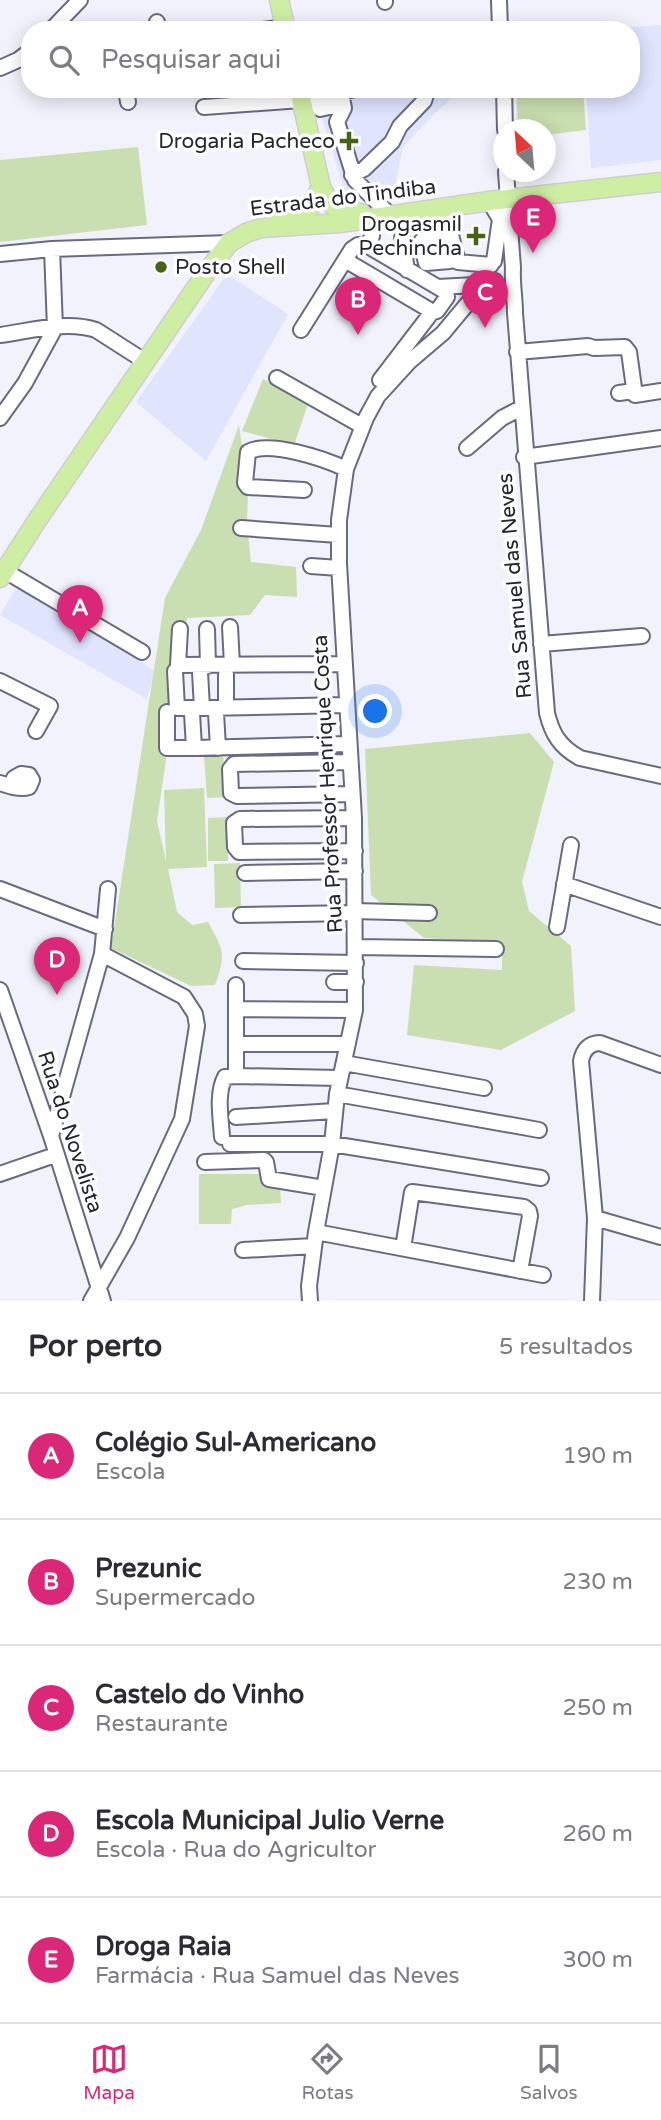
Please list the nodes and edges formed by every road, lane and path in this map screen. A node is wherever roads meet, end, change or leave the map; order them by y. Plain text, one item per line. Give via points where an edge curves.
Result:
1 (80, 0) edge
2 (279, 0) edge
3 (499, 0) edge
4 (62, 21) edge
5 (284, 21) edge
6 (500, 21) edge
7 (21, 58) edge
8 (0, 68) edge
9 (286, 98) edge
10 (304, 98) edge
11 (327, 98) edge
12 (425, 98) edge
13 (504, 98) edge
14 (339, 99) joint
15 (204, 107) dead end
16 (505, 119) edge
17 (341, 151) dead end
18 (351, 170) junction
19 (503, 182) edge
20 (661, 183) edge
21 (321, 187) junction
22 (498, 200) junction
23 (444, 208) junction
24 (384, 216) junction
25 (261, 228) junction
26 (446, 235) dead end
27 (401, 238) dead end
28 (229, 243) junction
29 (368, 246) junction
30 (52, 249) junction
31 (422, 251) junction
32 (0, 254) edge
33 (406, 254) junction
34 (383, 255) junction
35 (345, 260) junction
36 (450, 261) dead end
37 (492, 264) junction
38 (407, 270) junction
39 (505, 277) junction
40 (475, 285) junction
41 (438, 287) junction
42 (466, 304) junction
43 (432, 312) junction
44 (55, 328) junction
45 (301, 331) dead end
46 (0, 335) edge
47 (517, 352) junction
48 (146, 362) junction
49 (277, 378) dead end
50 (380, 380) dead end
51 (634, 391) junction
52 (661, 391) edge
53 (619, 393) dead end
54 (521, 408) junction
55 (0, 418) edge
56 (362, 426) junction
57 (661, 438) edge
58 (467, 448) dead end
59 (524, 457) junction
60 (346, 470) junction
61 (304, 491) dead end
62 (241, 528) dead end
63 (338, 535) junction
64 (317, 564) dead end
65 (339, 566) junction
66 (2, 575) edge
67 (230, 627) dead end
68 (180, 629) dead end
69 (207, 629) dead end
70 (642, 636) dead end
71 (541, 644) junction
72 (142, 652) dead end
73 (344, 664) junction
74 (204, 669) junction
75 (229, 669) junction
76 (175, 671) dead end
77 (1, 684) edge
78 (347, 705) junction
79 (209, 710) junction
80 (167, 712) dead end
81 (36, 732) dead end
82 (348, 744) junction
83 (194, 748) junction
84 (218, 748) junction
85 (350, 762) junction
86 (661, 776) edge
87 (352, 794) junction
88 (354, 818) junction
89 (571, 845) dead end
90 (355, 851) junction
91 (355, 872) junction
92 (245, 873) dead end
93 (564, 884) junction
94 (0, 889) edge
95 (108, 889) dead end
96 (355, 912) junction
97 (429, 913) dead end
98 (241, 915) dead end
99 (661, 917) edge
100 (557, 927) dead end
101 (105, 929) junction
102 (356, 947) junction
103 (496, 949) dead end
104 (102, 954) junction
105 (243, 961) dead end
106 (356, 963) junction
107 (334, 982) dead end
108 (356, 982) junction
109 (236, 985) dead end
110 (0, 990) edge
111 (236, 1009) junction
112 (355, 1010) junction
113 (236, 1044) junction
114 (348, 1044) junction
115 (661, 1065) edge
116 (342, 1071) junction
117 (236, 1076) junction
118 (484, 1088) dead end
119 (337, 1094) junction
120 (220, 1111) junction
121 (335, 1111) junction
122 (236, 1117) junction
123 (539, 1130) dead end
124 (51, 1136) junction
125 (229, 1142) junction
126 (332, 1144) junction
127 (55, 1155) junction
128 (205, 1162) dead end
129 (0, 1174) edge
130 (541, 1178) dead end
131 (324, 1188) junction
132 (595, 1218) junction
133 (661, 1237) edge
134 (315, 1239) junction
135 (402, 1248) junction
136 (243, 1250) dead end
137 (520, 1271) junction
138 (543, 1275) dead end
139 (98, 1297) edge
140 (310, 1301) edge
141 (592, 1301) edge

1 - 4 street
2 - 5 main road
3 - 6 street
7 - 8 street
9 - 15 street
10 - 21 main road
11 - 14 street
12 - 18 street via 392,142 363,169
13 - 16 street
14 - 18 street via 344,108 337,122
17 - 18 street
18 - 24 street via 356,183
19 - 22 street, Rua Samuel das Neves
20 - 22 main road, Estrada do Tindiba
21 - 24 main road via 338,211
21 - 25 main road via 309,208
22 - 23 main road, Estrada do Tindiba
22 - 37 street via 500,219
22 - 39 street, Rua Samuel das Neves
23 - 24 main road, Estrada do Tindiba
23 - 37 street via 458,262
24 - 25 main road, Estrada do Tindiba
24 - 29 street
24 - 34 street via 379,224
25 - 28 main road, Estrada do Tindiba
26 - 31 street via 422,239
27 - 33 street
28 - 30 street
28 - 48 main road, Estrada do Tindiba
29 - 34 street
29 - 35 street via 355,246
30 - 32 street
30 - 44 street
31 - 33 street
31 - 36 street via 426,263
33 - 38 street
34 - 38 street
35 - 43 street
35 - 45 street
37 - 39 street via 489,275
37 - 39 street via 502,259
37 - 40 street, Rua Professor Henrique Costa
38 - 41 street
39 - 42 street, Rua Professor Henrique Costa via 483,286
39 - 47 street, Rua Samuel das Neves via 516,293
40 - 41 street
40 - 42 street, Rua Professor Henrique Costa
41 - 43 street via 447,295
42 - 56 street, Rua Professor Henrique Costa via 443,333 392,379
43 - 50 street
44 - 46 street
44 - 48 street via 96,330
44 - 55 street
47 - 51 street via 625,347
47 - 54 street, Rua Samuel das Neves
48 - 66 main road, Estrada do Tindiba
49 - 56 street
51 - 52 street
51 - 53 street
54 - 58 street
54 - 59 street, Rua Samuel das Neves
56 - 60 street, Rua Professor Henrique Costa
57 - 59 street
59 - 71 street, Rua Samuel das Neves
60 - 61 street via 296,452 248,452 248,487
60 - 63 street, Rua Professor Henrique Costa
62 - 63 street
63 - 65 street, Rua Professor Henrique Costa
64 - 65 street
65 - 73 street, Rua Professor Henrique Costa
66 - 72 street
67 - 75 street
68 - 74 street via 178,665
69 - 74 street
70 - 71 street
71 - 86 street, Rua Samuel das Neves via 547,713 557,741 580,758
73 - 75 street
73 - 78 street, Rua Professor Henrique Costa
74 - 75 street
74 - 79 street
75 - 79 street
76 - 79 street via 177,708
77 - 81 street via 50,706
78 - 79 street
78 - 82 street, Rua Professor Henrique Costa
79 - 83 street
79 - 84 street
80 - 83 street via 167,748
82 - 84 street
82 - 85 street, Rua Professor Henrique Costa
83 - 84 street
85 - 87 street, Rua Professor Henrique Costa
85 - 87 street via 234,764 231,793
87 - 88 street, Rua Professor Henrique Costa
88 - 90 street, Rua Professor Henrique Costa
88 - 90 street via 234,823 235,847 240,852
89 - 93 street
90 - 91 street, Rua Professor Henrique Costa
91 - 92 street
91 - 96 street, Rua Professor Henrique Costa
93 - 99 street
93 - 100 street
94 - 101 street
95 - 101 street
96 - 97 street
96 - 98 street
96 - 102 street, Rua Professor Henrique Costa
101 - 104 street
102 - 103 street
102 - 106 street, Rua Professor Henrique Costa
104 - 124 street
104 - 139 street via 184,997 197,1026 182,1119
105 - 106 street
106 - 108 street, Rua Professor Henrique Costa
107 - 108 street
108 - 112 street, Rua Professor Henrique Costa
109 - 111 street
110 - 124 street, Rua do Novelista
111 - 112 street
111 - 113 street
112 - 114 street, Rua Professor Henrique Costa
113 - 114 street
113 - 117 street
114 - 116 street, Rua Professor Henrique Costa
115 - 132 street via 600,1043 583,1053
116 - 117 street
116 - 118 street
116 - 119 street, Rua Professor Henrique Costa
117 - 120 street via 223,1079
119 - 121 street, Rua Professor Henrique Costa
119 - 123 street
120 - 122 street via 236,1111
120 - 125 street
121 - 122 street
121 - 126 street, Rua Professor Henrique Costa
122 - 125 street
124 - 127 street, Rua do Novelista
125 - 126 street
126 - 130 street
126 - 131 street, Rua Professor Henrique Costa
127 - 129 street
127 - 139 street, Rua do Novelista
128 - 131 street via 264,1160 269,1179
131 - 134 street, Rua Professor Henrique Costa
132 - 133 street
132 - 141 street
134 - 135 street
134 - 136 street
134 - 140 street, Rua Professor Henrique Costa
135 - 137 street
135 - 137 street via 412,1192 524,1207 530,1216
137 - 138 street

